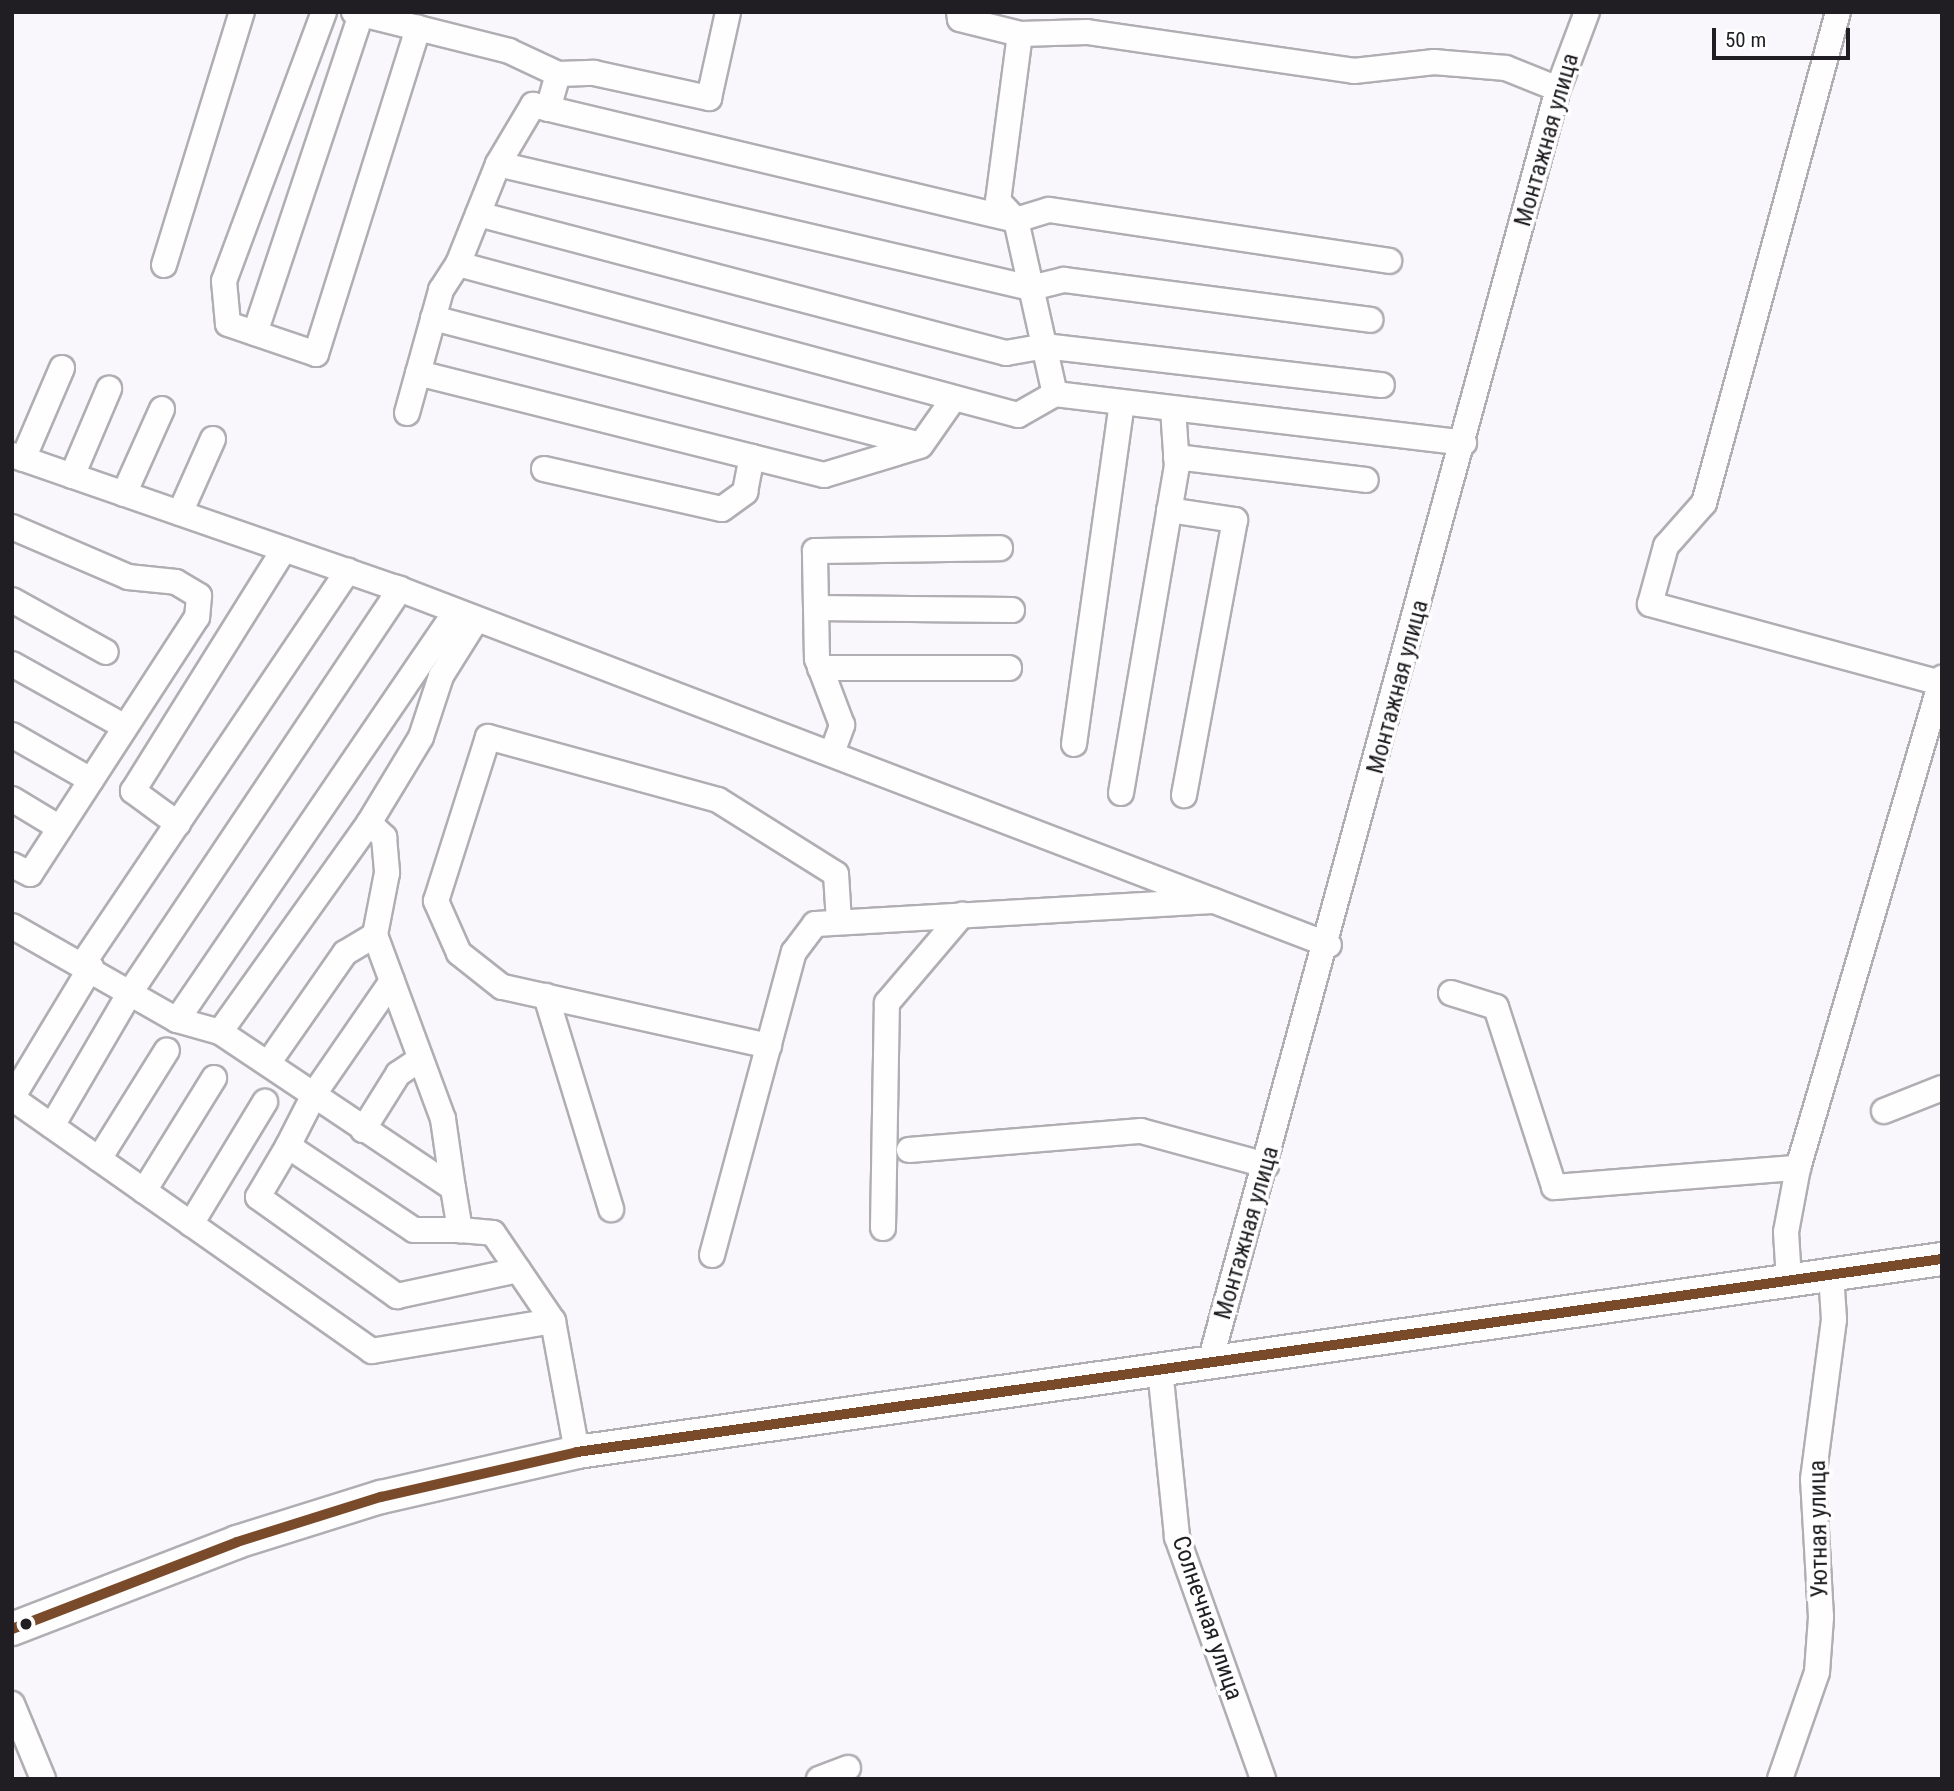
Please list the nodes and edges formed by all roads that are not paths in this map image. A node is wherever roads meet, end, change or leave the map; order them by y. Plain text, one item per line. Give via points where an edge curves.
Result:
1 (242, 12) edge
2 (324, 12) edge
3 (727, 12) edge
4 (959, 12) edge
5 (1587, 12) edge
6 (1838, 12) edge
7 (357, 13) edge
8 (418, 28) junction
9 (1020, 34) junction
10 (558, 74) junction
11 (1558, 89) junction
12 (548, 109) junction
13 (498, 163) junction
14 (478, 214) junction
15 (1016, 220) junction
16 (1389, 261) dead end
17 (458, 264) junction
18 (164, 265) dead end
19 (1031, 288) junction
20 (433, 318) junction
21 (1370, 320) dead end
22 (255, 333) junction
23 (1044, 346) junction
24 (62, 368) dead end
25 (418, 373) junction
26 (1382, 385) dead end
27 (109, 389) dead end
28 (1055, 394) junction
29 (954, 398) junction
30 (1122, 402) junction
31 (1173, 408) junction
32 (162, 409) dead end
33 (407, 413) dead end
34 (212, 439) dead end
35 (1464, 443) junction
36 (921, 446) junction
37 (18, 457) edge
38 (752, 457) junction
39 (1176, 457) junction
40 (544, 469) dead end
41 (72, 476) junction
42 (1366, 480) dead end
43 (124, 494) junction
44 (1169, 510) junction
45 (180, 513) junction
46 (12, 527) edge
47 (1000, 548) dead end
48 (284, 549) junction
49 (348, 571) junction
50 (400, 589) junction
51 (12, 600) edge
52 (816, 608) junction
53 (1012, 610) dead end
54 (465, 616) junction
55 (106, 652) dead end
56 (12, 664) edge
57 (820, 668) junction
58 (1009, 668) dead end
59 (1941, 680) edge
60 (125, 727) junction
61 (12, 735) edge
62 (1074, 744) dead end
63 (832, 753) junction
64 (91, 780) junction
65 (1121, 793) dead end
66 (1184, 795) dead end
67 (12, 799) edge
68 (369, 823) junction
69 (178, 824) junction
70 (60, 828) junction
71 (12, 865) edge
72 (1224, 900) junction
73 (962, 915) junction
74 (839, 922) junction
75 (12, 926) edge
76 (375, 935) junction
77 (1329, 945) junction
78 (87, 965) junction
79 (392, 981) junction
80 (131, 991) junction
81 (1451, 993) dead end
82 (546, 996) junction
83 (177, 1020) junction
84 (220, 1032) junction
85 (769, 1046) junction
86 (167, 1050) dead end
87 (421, 1059) junction
88 (269, 1062) junction
89 (214, 1078) dead end
90 (1942, 1088) edge
91 (316, 1091) junction
92 (12, 1098) edge
93 (265, 1102) dead end
94 (1884, 1111) dead end
95 (52, 1126) junction
96 (363, 1130) junction
97 (288, 1146) junction
98 (909, 1150) dead end
99 (99, 1159) junction
100 (1266, 1165) junction
101 (1798, 1168) junction
102 (453, 1188) junction
103 (144, 1191) junction
104 (611, 1209) dead end
105 (191, 1224) junction
106 (883, 1228) dead end
107 (460, 1230) junction
108 (712, 1255) dead end
109 (1942, 1259) edge
110 (518, 1270) junction
111 (1831, 1274) junction
112 (1789, 1280) junction
113 (553, 1321) junction
114 (1210, 1362) junction
115 (1160, 1369) junction
116 (577, 1452) junction
117 (12, 1629) edge
118 (12, 1704) edge
119 (848, 1768) dead end
120 (43, 1779) edge
121 (819, 1779) edge
122 (1262, 1779) edge
123 (1780, 1779) edge

1 - 18 street
2 - 22 street via 225,281 228,324
3 - 10 street via 709,98 594,73
4 - 9 street via 960,19
5 - 11 street, Монтажная улица
6 - 59 street via 1704,503 1666,546 1650,604
7 - 8 street
7 - 22 street
8 - 10 street via 509,51
8 - 22 street via 316,354
9 - 11 street via 1087,32 1354,71 1433,62 1506,68
9 - 15 street via 998,201
10 - 12 street
11 - 35 street, Монтажная улица
12 - 13 street via 533,105
12 - 15 street
13 - 14 street
13 - 19 street
14 - 17 street
14 - 23 street via 1006,353
15 - 16 street via 1049,210
15 - 19 street
17 - 20 street
17 - 29 street
19 - 21 street via 1064,280
19 - 23 street
20 - 25 street
20 - 36 street
23 - 26 street
23 - 28 street
24 - 37 street
25 - 33 street
25 - 38 street
27 - 41 street
28 - 29 street via 1018,415
28 - 30 street
29 - 36 street
30 - 31 street
30 - 62 street
31 - 35 street
31 - 39 street
32 - 43 street
34 - 45 street
35 - 77 street, Монтажная улица
36 - 38 street via 824,475
37 - 41 street
38 - 40 street via 745,492 722,509
39 - 42 street
39 - 44 street
41 - 43 street
43 - 45 street
44 - 65 street
44 - 66 street via 1235,520
45 - 48 street
46 - 60 street via 128,577 176,582 199,596 197,617
47 - 52 street via 815,551
48 - 49 street
48 - 69 street via 133,791
49 - 50 street
49 - 69 street
50 - 54 street
50 - 80 street
51 - 55 street
52 - 53 street
52 - 57 street
54 - 63 street
54 - 68 street via 421,737
54 - 83 street
56 - 60 street
57 - 58 street
57 - 63 street via 842,725
59 - 101 street
60 - 64 street
61 - 64 street
63 - 72 street
64 - 70 street
67 - 70 street
68 - 76 street via 384,837 387,873
68 - 84 street
69 - 78 street
70 - 71 street via 30,874
72 - 73 street
72 - 77 street
73 - 74 street
73 - 106 street via 887,1003
74 - 82 street via 836,874 718,800 488,737 436,901 459,953 502,987
74 - 85 street via 815,924 802,936
75 - 78 street
76 - 79 street
76 - 88 street via 345,953
77 - 100 street, Монтажная улица
78 - 80 street
78 - 92 street
79 - 87 street
79 - 91 street
80 - 83 street
80 - 95 street
81 - 101 street via 1496,1007 1554,1186
82 - 85 street
82 - 104 street
83 - 84 street
84 - 88 street
85 - 108 street
86 - 99 street
87 - 96 street via 398,1074
87 - 102 street via 443,1119
88 - 91 street
89 - 103 street
90 - 94 street
91 - 96 street
91 - 97 street
92 - 95 street
93 - 105 street
95 - 99 street
96 - 102 street
97 - 107 street via 414,1230
97 - 110 street via 258,1197 397,1296
98 - 100 street via 1141,1131
99 - 103 street
100 - 114 street, Монтажная улица
101 - 112 street via 1786,1232
102 - 107 street
103 - 105 street
105 - 113 street via 372,1351
107 - 110 street via 493,1233
109 - 111 main road
110 - 113 street
111 - 112 main road
111 - 123 street, Уютная улица via 1834,1319 1813,1479 1821,1617 1817,1672
112 - 114 main road
113 - 116 street
114 - 115 main road
115 - 116 main road
115 - 122 street, Солнечная улица via 1177,1538
116 - 117 main road via 381,1497 263,1534
118 - 120 street
119 - 121 street

